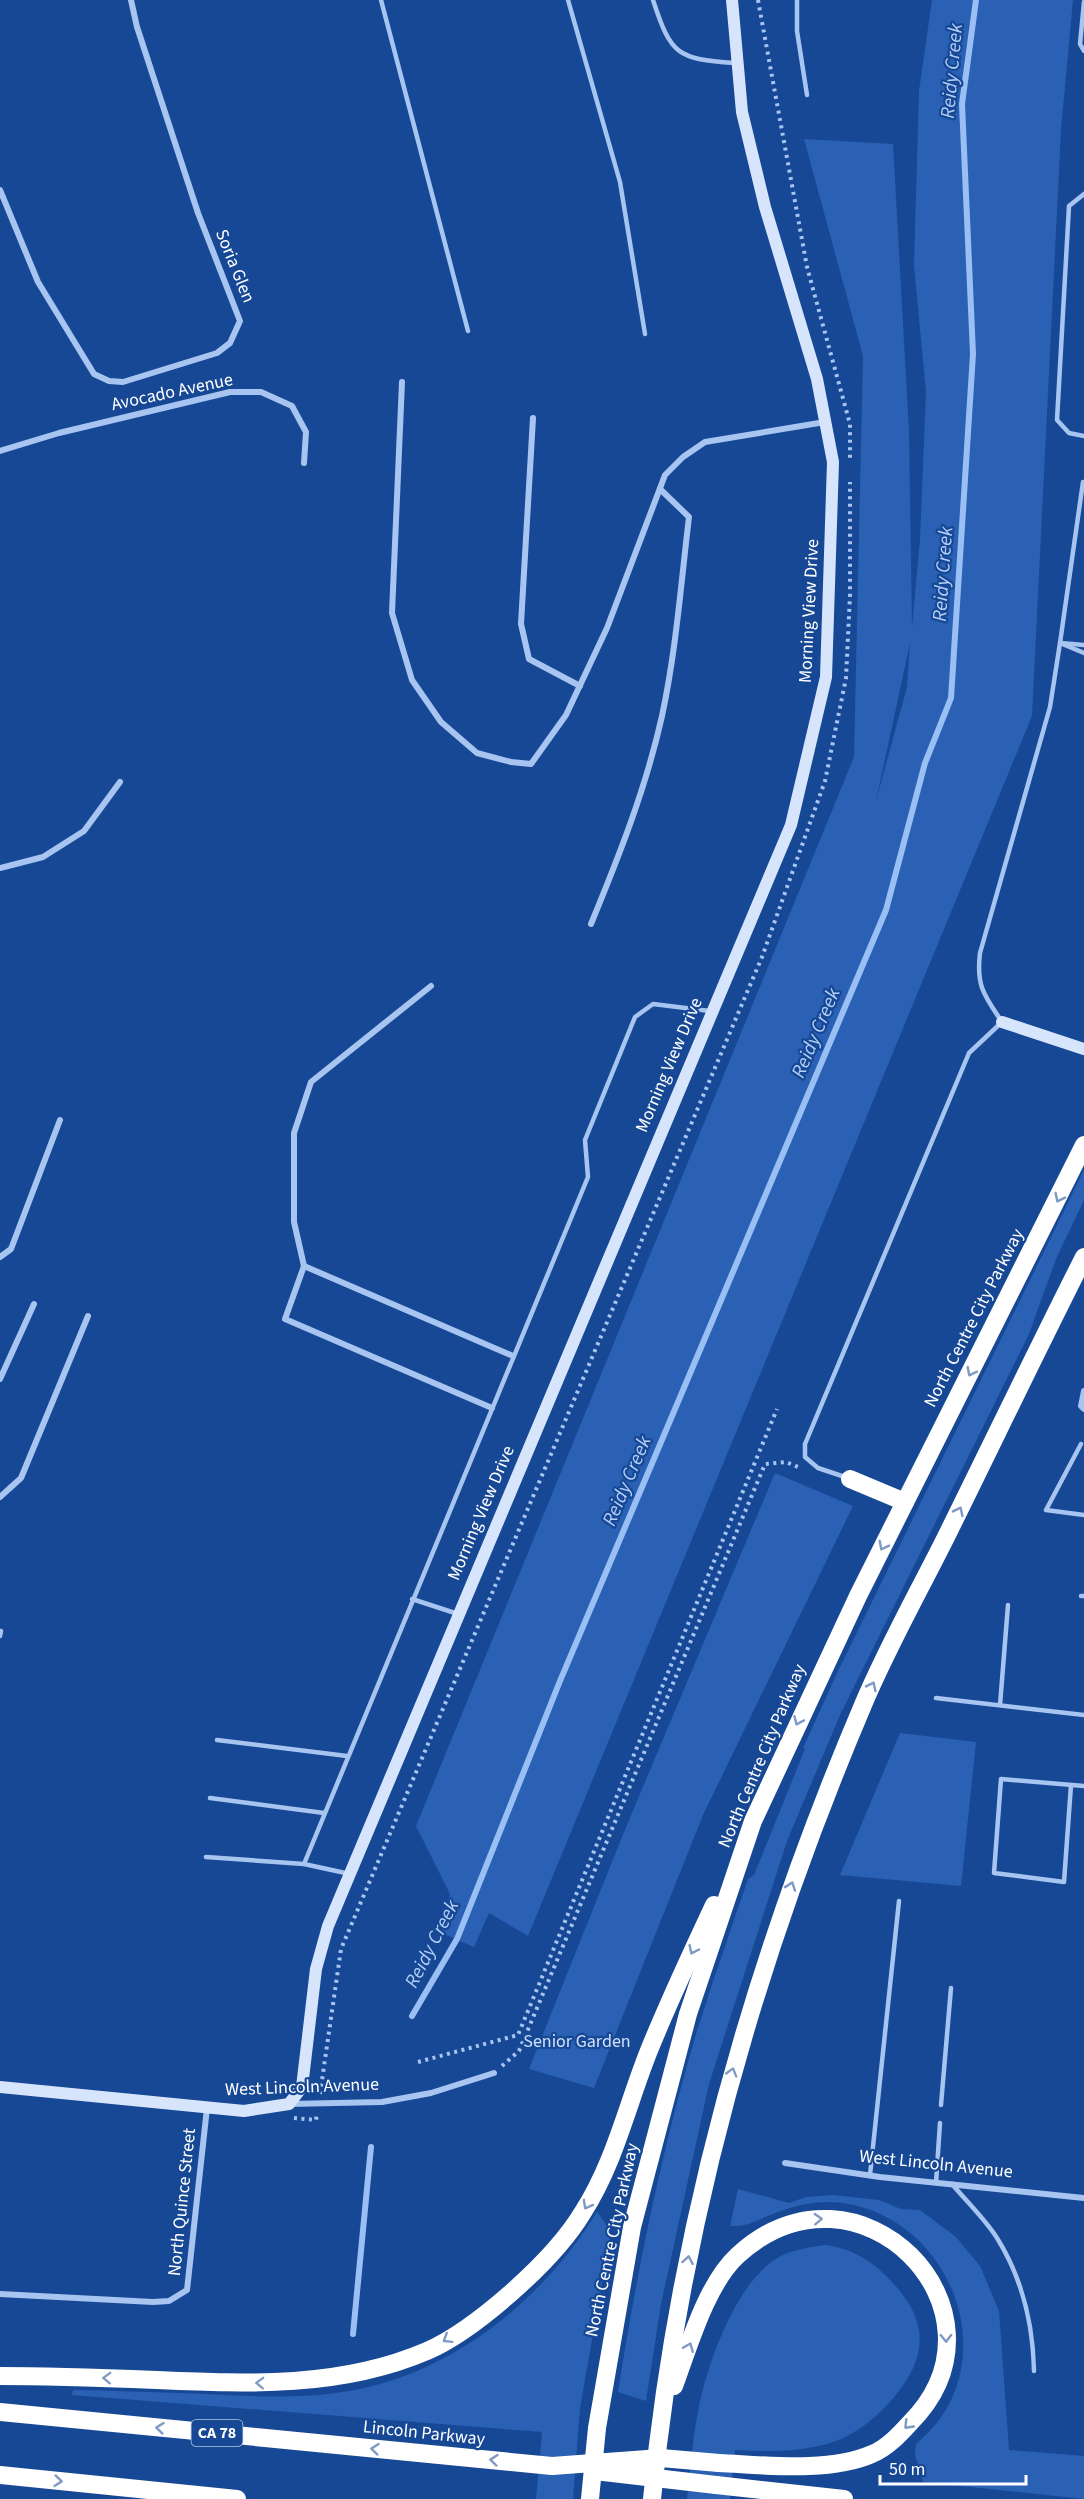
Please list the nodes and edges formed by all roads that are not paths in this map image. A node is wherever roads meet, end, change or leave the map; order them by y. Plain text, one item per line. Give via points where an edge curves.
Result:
1 (131, 0) edge
2 (381, 0) edge
3 (568, 0) edge
4 (653, 0) edge
5 (732, 0) edge
6 (797, 0) edge
7 (1084, 2) edge
8 (1084, 51) edge
9 (737, 63) junction
10 (807, 95) dead end
11 (0, 190) edge
12 (1084, 194) edge
13 (468, 332) dead end
14 (645, 334) dead end
15 (402, 382) dead end
16 (533, 418) dead end
17 (825, 422) junction
18 (1084, 436) edge
19 (0, 452) edge
20 (304, 463) dead end
21 (1083, 482) edge
22 (660, 489) junction
23 (1060, 643) junction
24 (1084, 645) edge
25 (1084, 653) edge
26 (580, 686) junction
27 (120, 782) dead end
28 (0, 868) edge
29 (591, 924) dead end
30 (431, 986) dead end
31 (711, 1011) junction
32 (1002, 1022) junction
33 (1084, 1049) edge
34 (60, 1120) dead end
35 (1084, 1145) edge
36 (0, 1257) edge
37 (1084, 1257) edge
38 (304, 1266) junction
39 (34, 1304) dead end
40 (88, 1316) dead end
41 (513, 1356) junction
42 (0, 1379) edge
43 (1084, 1391) edge
44 (492, 1408) junction
45 (1084, 1409) edge
46 (1082, 1444) dead end
47 (850, 1479) joint
48 (0, 1497) edge
49 (905, 1502) junction
50 (1084, 1515) edge
51 (412, 1599) junction
52 (1008, 1605) dead end
53 (458, 1614) junction
54 (936, 1698) dead end
55 (1000, 1705) junction
56 (1084, 1715) edge
57 (217, 1740) dead end
58 (347, 1756) junction
59 (1071, 1785) junction
60 (1084, 1786) edge
61 (210, 1798) dead end
62 (324, 1813) junction
63 (753, 1821) junction
64 (206, 1857) dead end
65 (304, 1864) junction
66 (350, 1874) junction
67 (899, 1900) dead end
68 (951, 1988) dead end
69 (494, 2073) road end
70 (0, 2087) edge
71 (289, 2104) junction
72 (941, 2105) dead end
73 (207, 2107) junction
74 (940, 2123) dead end
75 (785, 2163) dead end
76 (870, 2175) junction
77 (936, 2182) junction
78 (952, 2184) junction
79 (1084, 2198) edge
80 (0, 2294) edge
81 (1035, 2371) dead end
82 (0, 2376) edge
83 (0, 2412) edge
84 (660, 2421) junction
85 (552, 2466) junction
86 (0, 2475) edge
87 (237, 2499) edge
88 (590, 2499) edge
89 (652, 2499) edge
90 (844, 2499) edge

1 - 11 street, Soria Glen via 198,213 240,321 230,343 218,353 123,382 94,374 38,282
2 - 13 lane
3 - 14 lane via 620,182
4 - 9 lane via 665,37 681,52 698,60
5 - 9 street, Morning View Drive
6 - 10 lane via 797,31
7 - 8 lane via 1080,44
9 - 17 street, Morning View Drive via 742,112 765,207 818,379
12 - 18 lane via 1069,206 1057,420 1069,433
15 - 26 street via 392,613 412,680 441,722 477,753 531,764 566,715
16 - 26 street via 521,624 529,659
17 - 22 street via 705,442 683,457 665,476
17 - 31 street, Morning View Drive via 833,462 826,677 791,825
19 - 20 street, Avocado Avenue via 59,433 230,392 261,392 292,406 306,432
21 - 23 lane
22 - 26 street via 608,628
22 - 29 street via 688,517 662,716 629,832
23 - 24 lane
23 - 25 lane
23 - 32 lane via 1050,707 980,953 981,990
27 - 28 street via 84,831 43,857
30 - 38 street via 311,1082 294,1133 294,1222
31 - 41 lane via 653,1004 635,1017 585,1140 588,1177
31 - 53 street, Morning View Drive
32 - 33 street
32 - 47 lane via 969,1053 805,1444 805,1457 818,1468
34 - 36 street via 11,1249
35 -> 49 highway, North Centre City Parkway
84 -> 37 highway via 704,2179 730,2078 796,1871 864,1702
38 - 41 street
38 - 44 street via 285,1319
39 - 42 street
40 - 48 street via 21,1478
41 - 44 lane
43 - 45 street via 1080,1398
44 - 51 lane
46 - 50 lane via 1047,1510
47 - 49 highway
49 -> 63 highway, North Centre City Parkway
51 - 53 lane
51 - 58 lane
52 - 55 lane
53 - 66 street, Morning View Drive
54 - 55 lane
55 - 56 lane
57 - 58 lane
58 - 62 lane
59 - 59 lane via 1001,1779 994,1873 1064,1882
59 - 60 lane
61 - 62 lane
62 - 65 lane
63 -> 82 highway via 649,2053 599,2183 583,2213 557,2246 493,2308 430,2350 365,2373 322,2379 275,2384
63 - 88 highway, North Centre City Parkway via 688,2014 632,2227 597,2428
64 - 65 lane
65 - 66 lane
66 - 71 street, Morning View Drive via 328,1926 316,1969 302,2087
67 - 76 lane
68 - 72 lane
69 - 71 street, West Lincoln Avenue via 431,2093 382,2102
70 - 73 street, West Lincoln Avenue
71 - 73 street, West Lincoln Avenue via 244,2111
73 - 80 street, North Quince Street via 187,2290 169,2301 153,2302
74 - 77 lane
75 - 76 street, West Lincoln Avenue
76 - 77 street, West Lincoln Avenue
77 - 78 street, West Lincoln Avenue
78 - 79 street, West Lincoln Avenue
78 - 81 lane via 997,2238 1016,2277 1027,2310
85 -> 83 highway, Lincoln Parkway / CA 78
84 -> 85 highway, bridge via 719,2280 735,2257 760,2238 798,2220 828,2218 868,2226 908,2252 936,2290 947,2331 946,2358 940,2377 918,2415 897,2437 872,2454 808,2466 661,2458
84 - 89 highway
85 - 90 highway, Lincoln Parkway / CA 78, bridge
86 -> 87 highway

